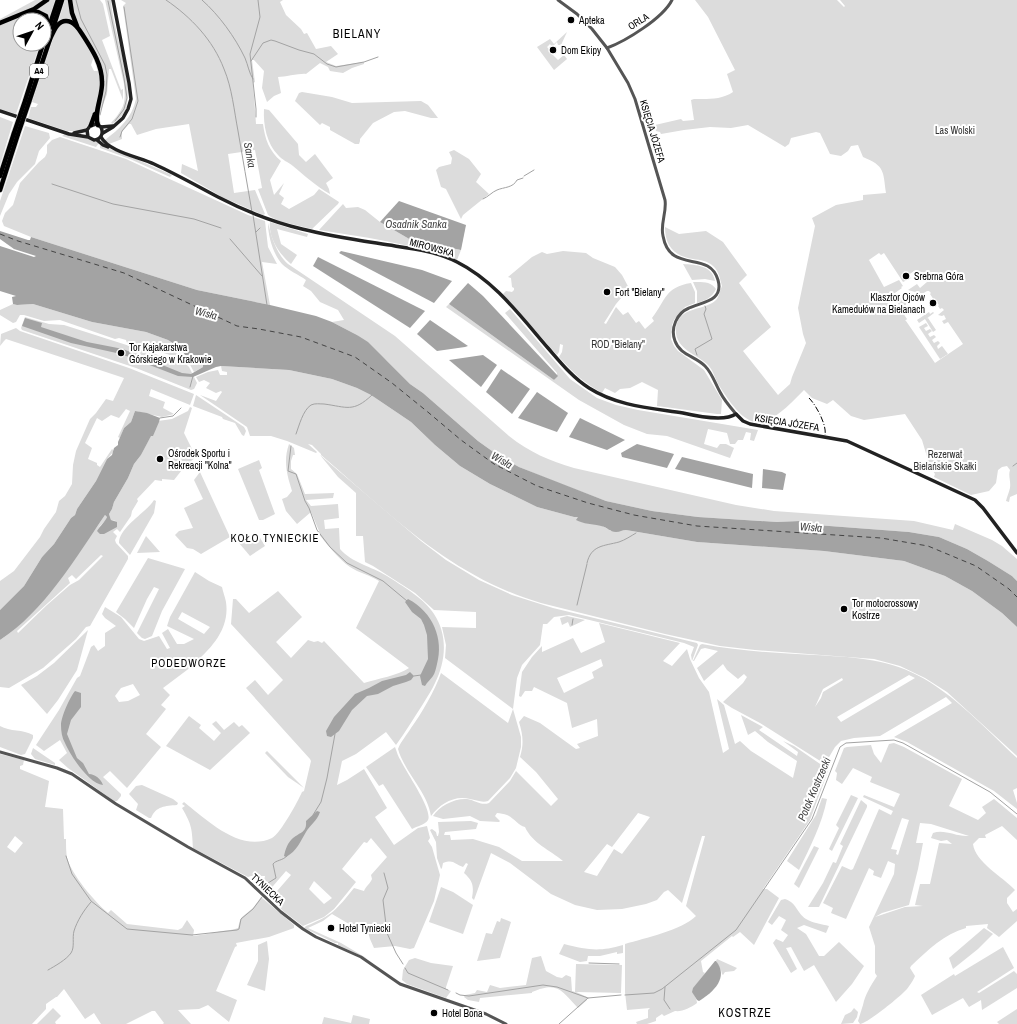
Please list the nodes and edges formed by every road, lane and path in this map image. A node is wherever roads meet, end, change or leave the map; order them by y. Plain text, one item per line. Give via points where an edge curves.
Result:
1 (47, 0) edge
2 (58, 0) edge
3 (62, 0) edge
4 (70, 0) edge
5 (113, 0) edge
6 (558, 0) edge
7 (672, 0) edge
8 (26, 12) edge
9 (12, 18) edge
10 (52, 20) edge
11 (0, 24) edge
12 (52, 26) edge
13 (79, 29) junction
14 (52, 33) edge
15 (607, 48) junction
16 (43, 52) edge
17 (98, 109) junction
18 (0, 111) edge
19 (91, 125) junction
20 (114, 125) junction
21 (100, 126) junction
22 (87, 130) junction
23 (16, 133) junction
24 (69, 134) junction
25 (102, 135) junction
26 (88, 137) junction
27 (97, 140) junction
28 (111, 147) junction
29 (0, 176) edge
30 (0, 190) edge
31 (736, 414) junction
32 (1017, 553) edge
33 (0, 752) edge
34 (506, 1024) edge

1 - 8 highway
2 - 10 highway, A4
3 - 12 highway, A4
4 - 13 highway
5 - 20 main road via 131,95 127,112
6 - 15 street, KSIĘCIA JÓZEFA via 584,21
7 - 15 street, ORLA via 655,20
9 - 11 highway
13 - 14 highway via 73,23 65,21
13 - 17 highway via 101,70 102,88
15 - 31 street, KSIĘCIA JÓZEFA via 632,90 661,183 666,206 662,236 666,246 671,254 680,259 708,266 715,272 718,280 717,293 711,300 687,309 678,318 674,326 674,340 683,352 706,367
16 - 23 highway, A4, bridge
17 - 19 highway
17 - 21 highway via 96,120
18 - 24 main road
19 - 21 main road
19 - 22 main road
20 - 21 main road
20 - 25 main road
21 - 25 main road
22 - 24 main road
22 - 26 main road
23 - 29 highway, A4
23 - 30 highway, A4
24 - 26 main road
25 - 27 main road
25 - 28 main road, MIROWSKA via 104,142
26 - 27 main road
27 - 28 main road, MIROWSKA via 104,146
28 - 31 main road, MIROWSKA via 146,160 265,218 312,232 419,250 464,265 500,293 575,377 591,390 613,400 709,418 730,417
31 - 32 main road, KSIĘCIA JÓZEFA via 748,424 756,426 847,441 970,497 983,508
33 - 34 street, TYNIECKA via 72,774 116,804 245,878 281,912 316,937 361,957 400,983 486,1014

